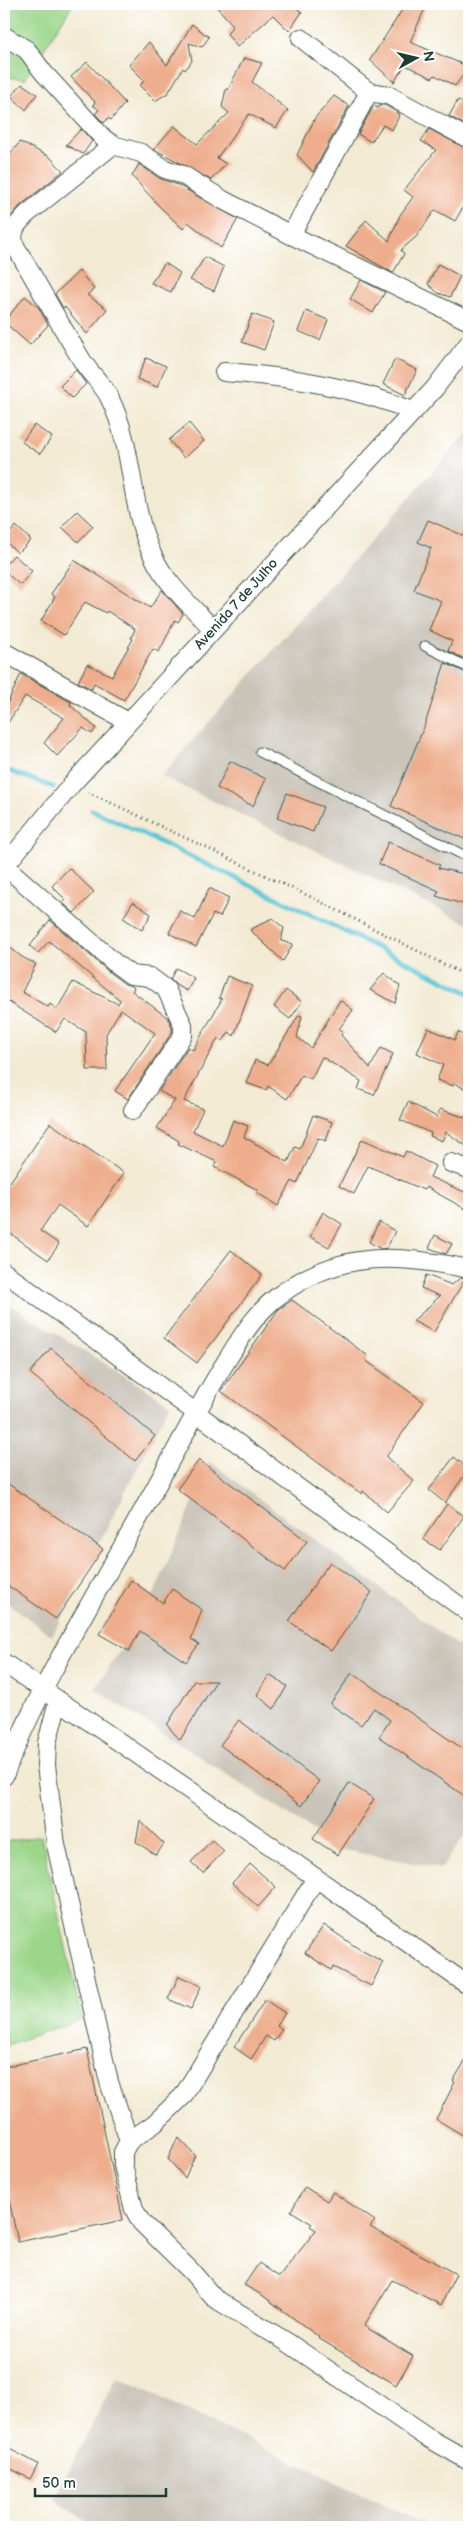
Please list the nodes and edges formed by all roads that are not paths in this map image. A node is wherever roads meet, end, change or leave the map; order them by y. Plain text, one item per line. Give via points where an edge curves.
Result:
1 (4, 36) edge
2 (301, 38) dead end
3 (369, 92) junction
4 (469, 139) edge
5 (113, 145) junction
6 (291, 235) junction
7 (469, 321) edge
8 (469, 343) edge
9 (224, 372) dead end
10 (413, 411) junction
11 (213, 629) junction
12 (424, 646) dead end
13 (4, 652) edge
14 (469, 668) edge
15 (128, 722) junction
16 (260, 752) dead end
17 (469, 858) edge
18 (4, 867) edge
19 (133, 1110) dead end
20 (450, 1163) dead end
21 (469, 1169) edge
22 (469, 1270) edge
23 (4, 1272) edge
24 (195, 1413) junction
25 (469, 1614) edge
26 (4, 1663) edge
27 (42, 1690) junction
28 (58, 1701) junction
29 (4, 1776) edge
30 (316, 1878) junction
31 (469, 1986) edge
32 (129, 2142) junction
33 (469, 2460) edge

1 - 5 street via 27,50 42,72
2 - 3 street
3 - 4 street via 388,95
3 - 6 street
5 - 6 street via 141,153 165,169 183,175
5 - 11 street via 27,214 15,227 12,236 87,368 110,397 128,448 143,530 152,556 162,572
6 - 7 street
8 - 10 street, Avenida 7 de Julho
9 - 10 street via 284,376 373,396
10 - 11 street, Avenida 7 de Julho
11 - 15 street, Avenida 7 de Julho
12 - 14 lane
13 - 15 street
15 - 18 street, Avenida 7 de Julho
16 - 17 lane
18 - 19 street via 116,964 131,975 158,981 184,1024 183,1035
20 - 21 street
22 - 24 street via 419,1259 381,1258 346,1261 314,1274 280,1294 249,1324
23 - 24 street
24 - 25 street
24 - 27 street
26 - 27 street
27 - 28 street
27 - 29 street
28 - 30 street
28 - 32 street via 47,1743 46,1765 56,1845 109,2082
30 - 31 street
30 - 32 street via 182,2096 154,2124
32 - 33 street via 123,2152 123,2165 134,2209 141,2222 214,2298 287,2342 425,2436

